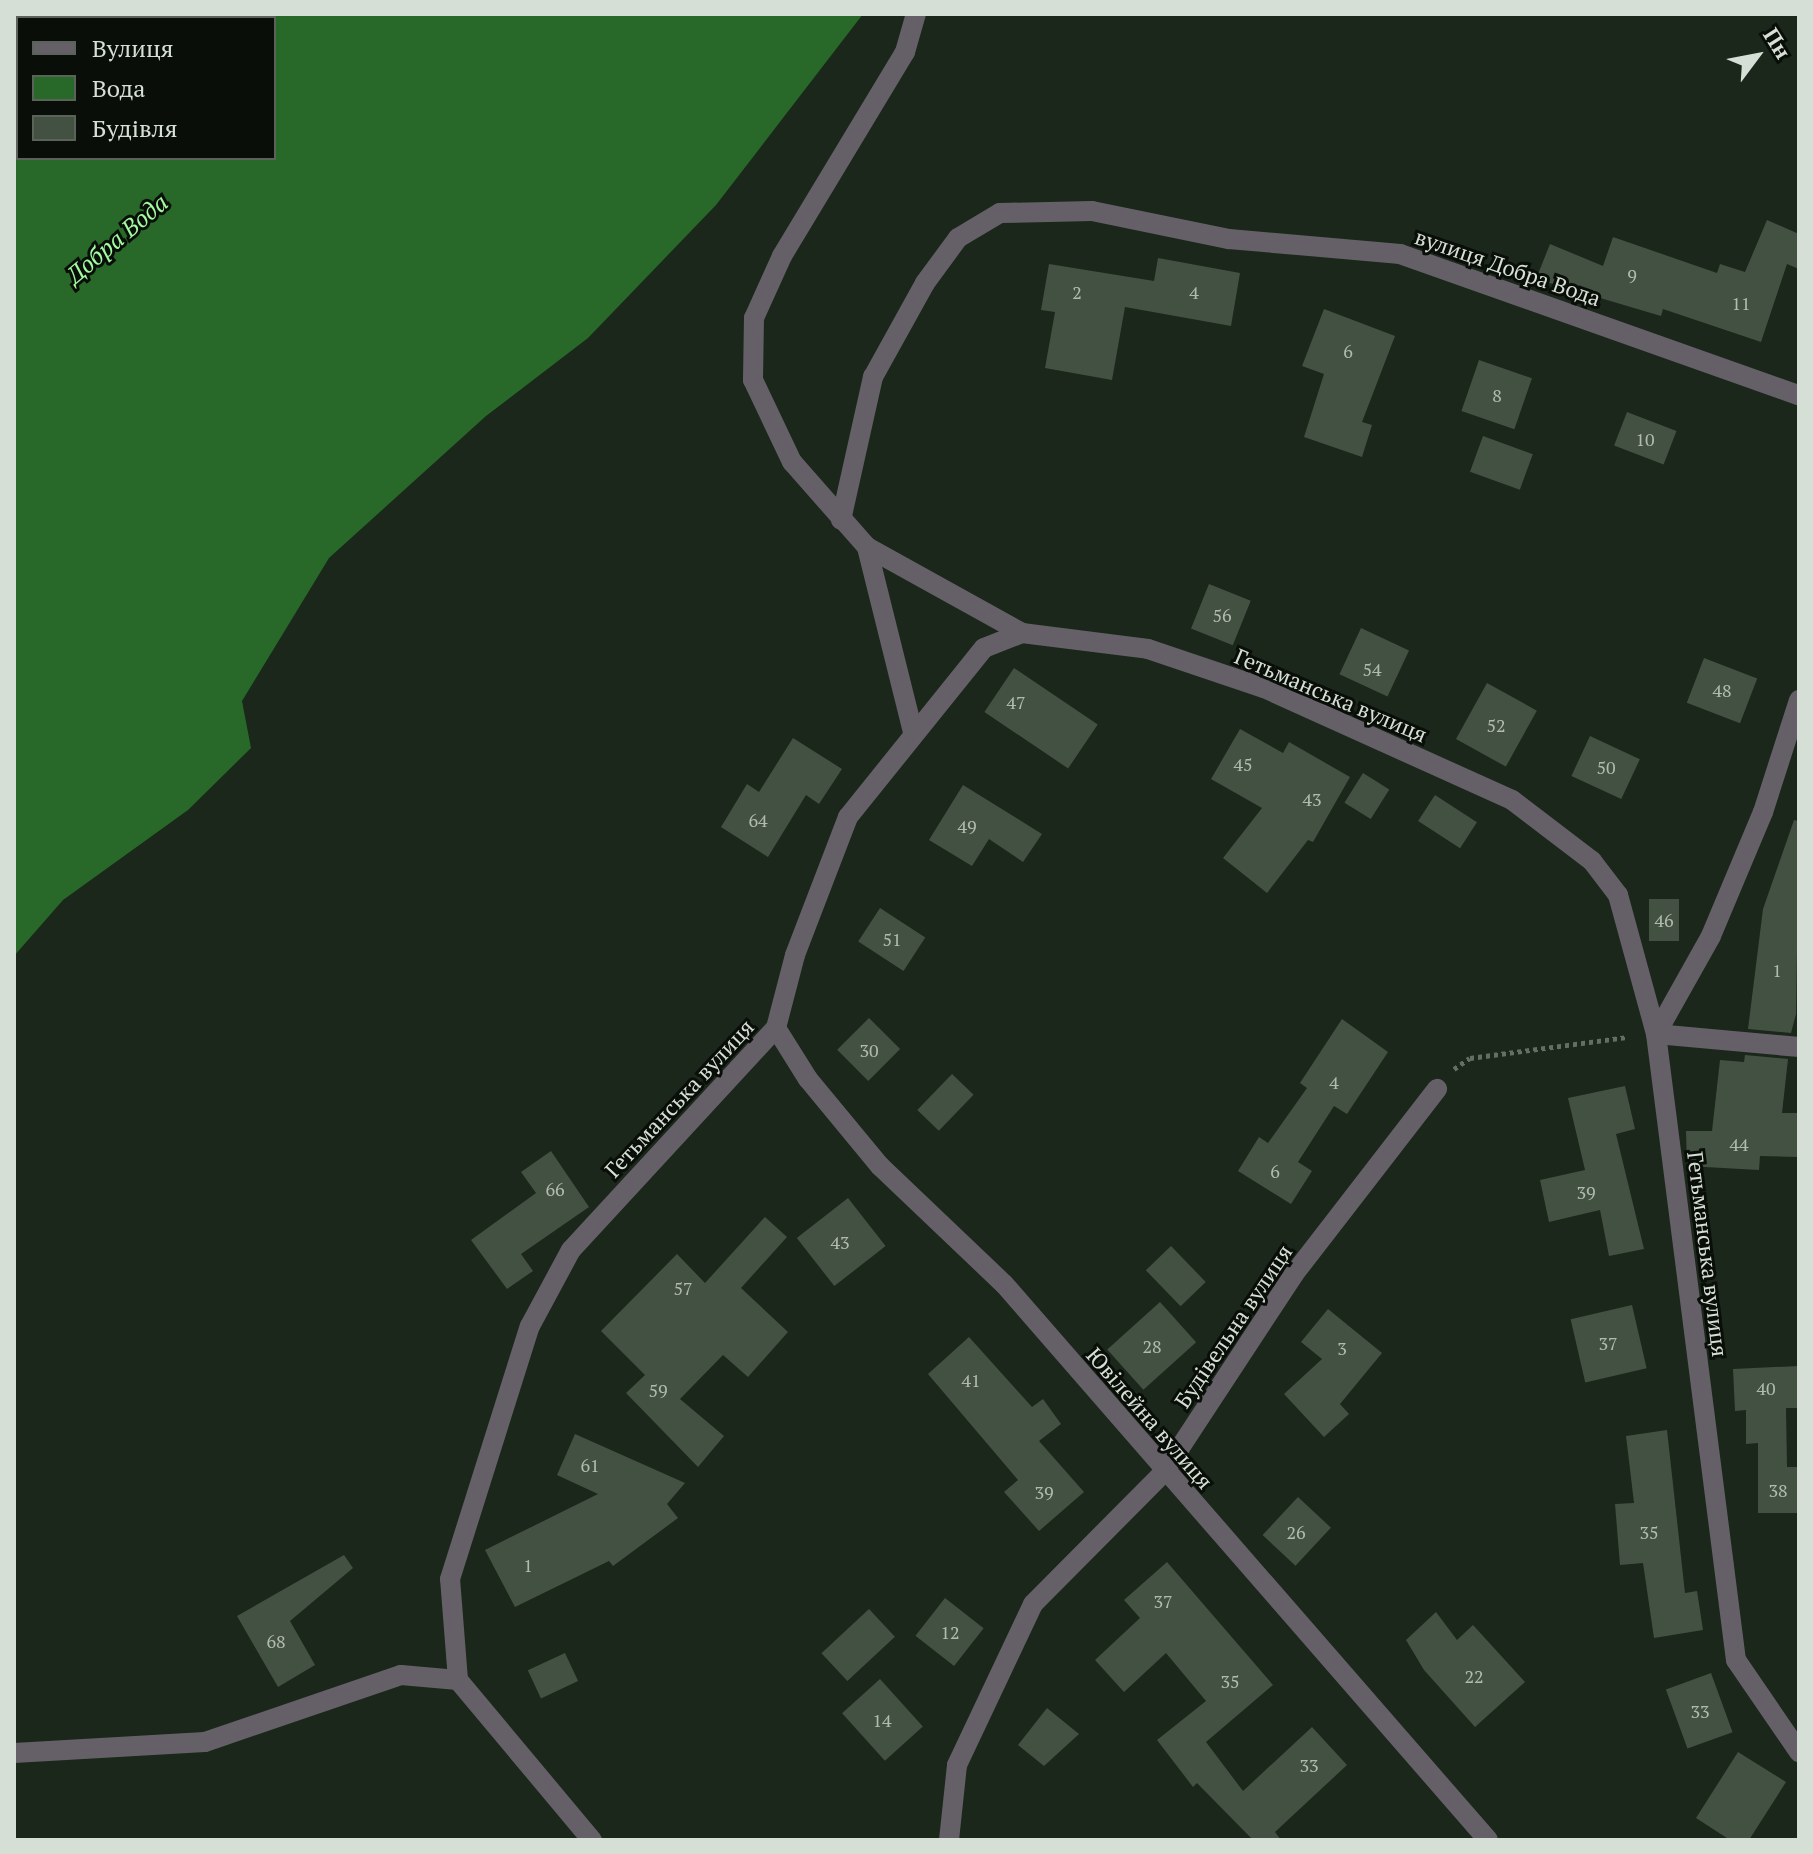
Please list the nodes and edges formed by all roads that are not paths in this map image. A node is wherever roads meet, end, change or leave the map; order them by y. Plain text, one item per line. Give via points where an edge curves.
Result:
1 (916, 14) edge
2 (1799, 395) edge
3 (841, 520) junction
4 (867, 547) junction
5 (1022, 633) junction
6 (1799, 700) edge
7 (913, 732) junction
8 (776, 1028) junction
9 (1656, 1034) junction
10 (1799, 1047) edge
11 (1437, 1089) road end
12 (1164, 1472) junction
13 (458, 1680) junction
14 (1799, 1752) edge
15 (14, 1753) edge
16 (592, 1840) edge
17 (949, 1840) edge
18 (1488, 1840) edge

1 - 3 street via 905,52 782,256 754,318 753,380 792,462
2 - 3 street, вулиця Добра Вода via 1400,254 1229,239 1092,211 1000,213 958,238 925,283 873,377
3 - 4 street
4 - 5 street
4 - 7 street
5 - 7 street, Гетьманська вулиця via 984,648
5 - 9 street, Гетьманська вулиця via 1148,649 1264,688 1512,800 1592,861 1618,895
6 - 9 street via 1763,812 1711,936
7 - 8 street, Гетьманська вулиця via 848,817 795,955
8 - 12 street, Ювілейна вулиця via 808,1079 880,1166 1004,1284
8 - 13 street, Гетьманська вулиця via 571,1250 530,1326 450,1579
9 - 10 street
9 - 14 street, Гетьманська вулиця via 1736,1660
11 - 12 street, Будівельна вулиця via 1294,1274
12 - 17 street, Будівельна вулиця via 1033,1604 957,1765
12 - 18 street, Ювілейна вулиця
13 - 15 street via 401,1675 205,1742
13 - 16 street

